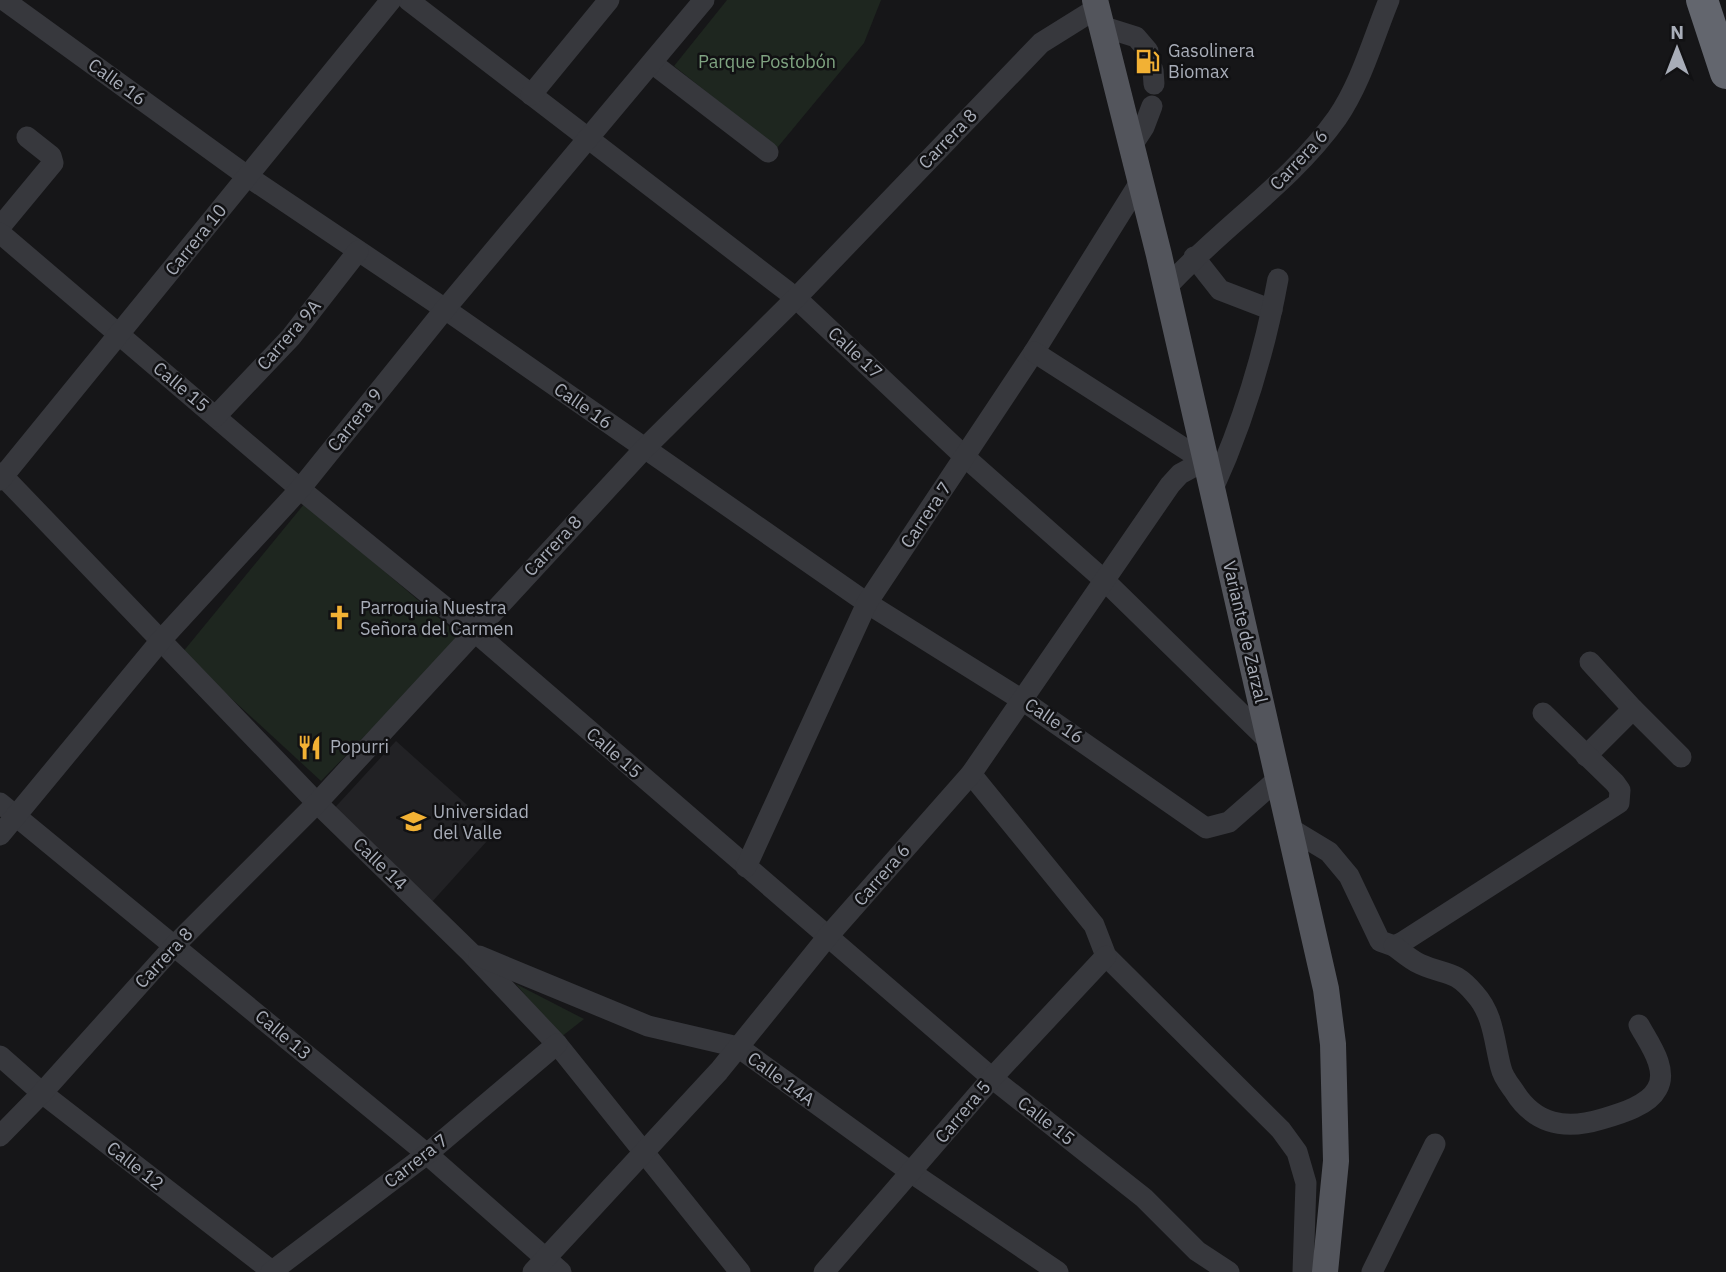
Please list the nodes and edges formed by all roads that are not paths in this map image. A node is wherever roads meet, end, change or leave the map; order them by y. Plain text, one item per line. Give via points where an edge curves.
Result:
1 (4, 0) edge
2 (391, 0) edge
3 (408, 0) edge
4 (609, 0) edge
5 (704, 0) edge
6 (1389, 0) edge
7 (1702, 0) edge
8 (1098, 11) edge
9 (652, 63) junction
10 (1152, 68) dead end
11 (1726, 74) edge
12 (531, 95) junction
13 (1152, 106) dead end
14 (27, 137) dead end
15 (587, 139) junction
16 (1131, 147) junction
17 (768, 152) dead end
18 (247, 176) junction
19 (1140, 182) junction
20 (0, 227) edge
21 (0, 233) edge
22 (358, 251) junction
23 (1194, 257) junction
24 (1278, 279) dead end
25 (1166, 288) junction
26 (796, 298) junction
27 (445, 309) junction
28 (1272, 310) junction
29 (120, 336) junction
30 (1034, 352) junction
31 (216, 416) junction
32 (644, 449) junction
33 (965, 457) junction
34 (1204, 461) junction
35 (1, 476) edge
36 (300, 489) junction
37 (1212, 491) junction
38 (1104, 580) junction
39 (867, 603) junction
40 (474, 631) junction
41 (162, 639) junction
42 (1590, 662) dead end
43 (1022, 700) junction
44 (1633, 709) junction
45 (1543, 713) dead end
46 (1271, 743) junction
47 (1586, 755) junction
48 (1681, 757) dead end
49 (971, 774) junction
50 (1279, 778) junction
51 (317, 803) junction
52 (8, 809) edge
53 (1291, 829) junction
54 (0, 835) edge
55 (746, 867) junction
56 (829, 935) junction
57 (175, 945) junction
58 (1394, 946) junction
59 (471, 953) junction
60 (1106, 956) junction
61 (1639, 1025) dead end
62 (557, 1044) junction
63 (738, 1047) junction
64 (0, 1056) edge
65 (992, 1078) junction
66 (42, 1094) junction
67 (0, 1136) edge
68 (1435, 1144) dead end
69 (643, 1151) junction
70 (426, 1154) junction
71 (912, 1173) junction
72 (539, 1264) edge
73 (272, 1272) edge
74 (561, 1272) edge
75 (740, 1272) edge
76 (824, 1272) edge
77 (1058, 1272) edge
78 (1229, 1272) edge
79 (1303, 1272) edge
80 (1325, 1272) edge
81 (1371, 1272) edge

1 - 18 street, Calle 16
2 - 18 street, Carrera 10
3 - 12 street, Calle 17
4 - 12 street
5 - 9 street, Carrera 9
6 - 23 street, Carrera 6 via 1338,116 1262,200
7 - 11 highway
8 - 10 street via 1136,37
8 - 16 main road, Variante de Zarzal
8 - 26 street, Carrera 8 via 1041,43
9 - 15 street, Carrera 9
9 - 17 street
12 - 15 street, Calle 17
13 - 16 street
14 - 20 street via 51,156 52,163
15 - 26 street, Calle 17
15 - 27 street, Carrera 9
16 - 19 main road, Variante de Zarzal
18 - 22 street, Calle 16
18 - 29 street, Carrera 10
19 - 25 main road, Variante de Zarzal
19 - 30 street, Carrera 7
21 - 29 street, Calle 15
22 - 27 street, Calle 16
22 - 31 street, Carrera 9A via 291,337
23 - 25 street, Carrera 6
23 - 28 street via 1220,290
24 - 28 street
25 - 34 main road, Variante de Zarzal
26 - 32 street, Carrera 8
26 - 33 street, Calle 17
27 - 32 street, Calle 16
27 - 36 street, Carrera 9
28 - 37 street via 1227,458
29 - 31 street, Calle 15
29 - 35 street, Carrera 10
30 - 33 street, Carrera 7
30 - 34 street
31 - 36 street, Calle 15
32 - 39 street, Calle 16
32 - 40 street, Carrera 8
33 - 38 street, Calle 17
33 - 39 street, Carrera 7
34 - 37 main road, Variante de Zarzal
34 - 38 street, Carrera 6 via 1170,485
35 - 41 street, Calle 14
36 - 40 street, Calle 15
36 - 41 street, Carrera 9
37 - 46 main road, Variante de Zarzal
38 - 43 street, Carrera 6
38 - 46 street, Calle 17
39 - 43 street, Calle 16
39 - 55 street, Carrera 7
40 - 51 street, Carrera 8
40 - 55 street, Calle 15
41 - 51 street, Calle 14
41 - 52 street, Carrera 9
42 - 44 street
43 - 49 street, Carrera 6
43 - 50 street, Calle 16 via 1206,828 1229,822
44 - 47 street
44 - 48 street
45 - 47 street
46 - 50 main road, Variante de Zarzal
47 - 58 street via 1620,790 1616,807
49 - 56 street, Carrera 6
49 - 60 street via 1094,925
50 - 53 main road, Variante de Zarzal
51 - 57 street, Carrera 8
51 - 59 street, Calle 14
52 - 54 street, Carrera 9
52 - 57 street, Calle 13
53 - 58 street via 1329,852 1349,876 1381,941
53 - 80 main road, Variante de Zarzal via 1326,989 1333,1044 1336,1161
55 - 56 street, Calle 15
56 - 63 street, Carrera 6
56 - 65 street, Calle 15
57 - 66 street, Carrera 8
57 - 70 street, Calle 13
58 - 61 street via 1419,964 1454,973 1478,997 1489,1013 1502,1072 1519,1099 1544,1121 1588,1123 1627,1110 1657,1090 1661,1079 1658,1065
59 - 62 street, Calle 14
59 - 63 street, Calle 14A via 648,1026
60 - 65 street, Carrera 5
60 - 79 street via 1281,1130 1297,1152 1306,1183
62 - 69 street, Calle 14
62 - 70 street, Carrera 7
63 - 69 street, Carrera 6
63 - 71 street, Calle 14A
64 - 66 street, Calle 12
65 - 71 street, Carrera 5
65 - 78 street, Calle 15 via 1144,1198 1197,1251
66 - 67 street, Carrera 8
66 - 73 street, Calle 12
68 - 81 street
69 - 72 street, Carrera 6
69 - 75 street, Calle 14
70 - 72 street, Calle 13
70 - 73 street, Carrera 7
71 - 76 street, Carrera 5
71 - 77 street, Calle 14A
72 - 74 street, Calle 13

